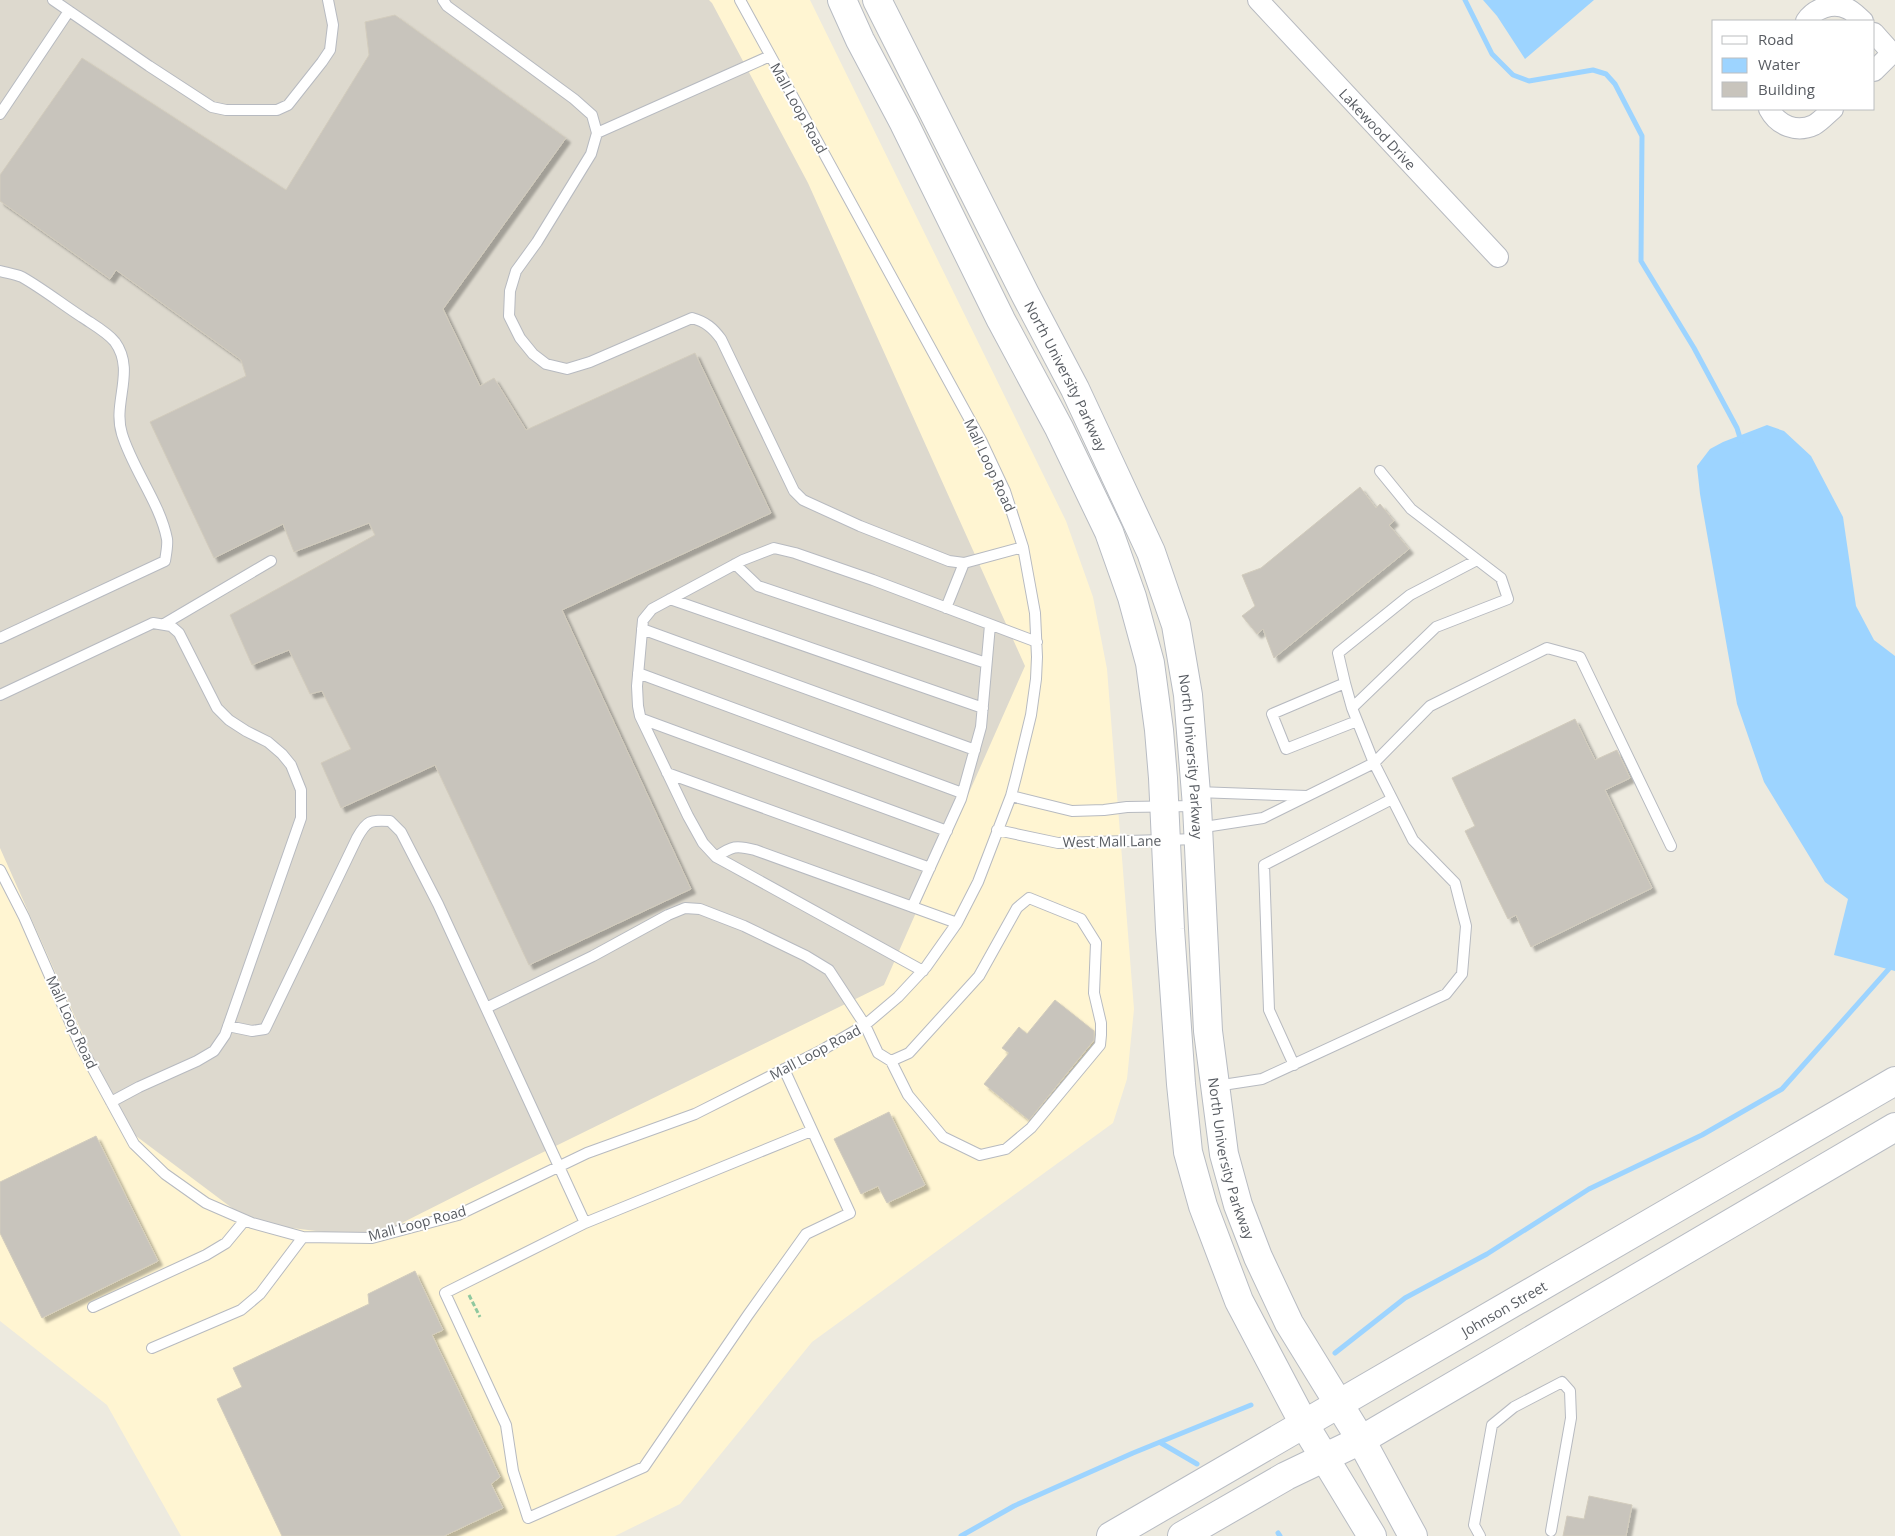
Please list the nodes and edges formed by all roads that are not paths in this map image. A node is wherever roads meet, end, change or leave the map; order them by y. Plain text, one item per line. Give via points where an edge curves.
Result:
1 (53, 0) edge
2 (328, 0) edge
3 (443, 0) edge
4 (740, 0) edge
5 (842, 0) edge
6 (877, 0) edge
7 (1258, 0) edge
8 (69, 11) junction
9 (1806, 20) edge
10 (1862, 20) edge
11 (1875, 34) edge
12 (770, 56) junction
13 (1894, 56) edge
14 (1875, 70) edge
15 (1770, 110) edge
16 (1832, 110) edge
17 (0, 114) edge
18 (597, 132) junction
19 (1498, 257) dead end
20 (0, 271) edge
21 (1380, 472) dead end
22 (1023, 547) junction
23 (1477, 560) junction
24 (271, 561) dead end
25 (964, 562) junction
26 (735, 564) junction
27 (670, 599) junction
28 (946, 608) junction
29 (164, 624) junction
30 (990, 625) junction
31 (642, 629) junction
32 (0, 638) edge
33 (1036, 642) junction
34 (986, 664) junction
35 (638, 673) junction
36 (1345, 683) junction
37 (0, 695) edge
38 (983, 708) junction
39 (1352, 708) junction
40 (642, 719) junction
41 (1357, 721) junction
42 (975, 750) junction
43 (1374, 763) junction
44 (667, 772) junction
45 (962, 793) junction
46 (1011, 796) junction
47 (1308, 796) junction
48 (1392, 799) junction
49 (1164, 806) junction
50 (1197, 816) junction
51 (998, 830) junction
52 (947, 831) junction
53 (1165, 840) junction
54 (1671, 846) dead end
55 (716, 857) junction
56 (930, 868) junction
57 (0, 870) edge
58 (912, 907) junction
59 (957, 923) junction
60 (923, 971) junction
61 (486, 1008) junction
62 (865, 1025) junction
63 (228, 1026) junction
64 (891, 1060) junction
65 (1294, 1065) junction
66 (784, 1069) junction
67 (1895, 1081) edge
68 (1215, 1086) junction
69 (112, 1102) junction
70 (1895, 1127) edge
71 (811, 1131) junction
72 (559, 1167) junction
73 (245, 1220) junction
74 (585, 1224) junction
75 (303, 1237) junction
76 (93, 1307) dead end
77 (152, 1348) dead end
78 (1337, 1404) junction
79 (1304, 1424) junction
80 (1361, 1440) junction
81 (1325, 1457) junction
82 (1551, 1531) dead end
83 (1111, 1536) edge
84 (1182, 1536) edge
85 (1372, 1536) edge
86 (1412, 1536) edge
87 (1480, 1536) edge

1 - 8 lane
2 - 8 lane via 332,25 330,50 288,105 277,110 212,107
3 - 18 lane via 574,99 592,115
4 - 12 lane, Mall Loop Road
5 - 49 main road via 1109,532 1132,597 1150,663
6 - 50 main road, North University Parkway via 1075,389 1151,552 1176,624 1188,695
7 - 19 street, Lakewood Drive
8 - 17 lane
9 - 10 street via 1820,8 1833,5 1847,8
11 - 13 street
12 - 18 lane
12 - 22 lane, Mall Loop Road via 982,442 1005,491
13 - 14 street
15 - 16 street via 1786,126 1796,128 1816,124
18 - 25 lane via 591,154 516,271 512,284 509,316 533,354 546,364 567,370 692,318 704,322 712,326 722,339 794,491 803,500 918,550 949,561
20 - 32 lane via 20,276 114,342 125,368 119,413 122,434 168,540 165,561
21 - 23 lane via 1411,509
22 - 25 lane
22 - 33 lane, Mall Loop Road via 1035,613
23 - 36 lane via 1410,595 1338,653
23 - 39 lane via 1501,578 1508,599 1436,627
24 - 29 lane
25 - 28 lane
26 - 27 lane
26 - 28 lane via 774,548
26 - 34 lane via 758,586
27 - 31 lane via 652,609 643,620
27 - 38 lane
28 - 30 lane
29 - 37 lane via 153,623
29 - 63 lane via 179,633 217,708 282,754 291,765 301,790 301,818
30 - 33 lane
30 - 34 lane
31 - 35 lane
31 - 42 lane
33 - 46 lane, Mall Loop Road via 1036,679 1031,715
34 - 38 lane
35 - 40 lane via 638,706
35 - 45 lane
36 - 39 lane
36 - 41 lane via 1272,714 1286,749
38 - 42 lane
39 - 41 lane
40 - 44 lane
40 - 52 lane
41 - 43 lane
42 - 45 lane
43 - 47 lane
43 - 48 lane
43 - 54 lane via 1430,706 1547,648 1580,657
44 - 55 lane via 688,816
44 - 56 lane
45 - 52 lane
46 - 49 lane via 1072,811
46 - 51 lane, Mall Loop Road
47 - 50 lane
47 - 50 lane via 1263,818
48 - 65 lane via 1264,865 1269,1010
48 - 65 lane via 1413,840 1455,883 1466,926 1462,974 1446,994
49 - 50 lane
49 - 53 main road
50 - 53 lane, West Mall Lane
50 - 68 main road, North University Parkway via 1208,1031
51 - 53 lane, West Mall Lane via 1058,843
51 - 59 lane, Mall Loop Road via 978,882
52 - 56 lane
53 - 79 main road via 1188,1152 1203,1206 1239,1302
55 - 58 lane via 731,847 748,848
55 - 60 lane
56 - 58 lane
57 - 69 lane, Mall Loop Road via 80,1045
58 - 59 lane
59 - 60 lane, Mall Loop Road
60 - 62 lane, Mall Loop Road
61 - 62 lane via 685,908 700,909 744,926 829,970
61 - 63 lane via 402,832 390,821 373,820 356,838 265,1029 252,1031
61 - 72 lane
62 - 64 lane via 878,1052
62 - 66 lane, Mall Loop Road
63 - 69 lane via 214,1051
64 - 64 lane via 909,1053 979,976 1017,908 1029,898 1081,919 1096,943 1094,993 1101,1024 1100,1045 1031,1128 1006,1149 980,1154 943,1138 908,1095
65 - 68 lane via 1262,1079
66 - 71 lane
66 - 72 lane, Mall Loop Road via 695,1114
67 - 78 main road, Johnson Street
68 - 78 main road, North University Parkway via 1224,1154 1238,1205 1289,1323
69 - 73 lane, Mall Loop Road via 134,1144 165,1174 206,1203
70 - 80 main road
71 - 74 lane
71 - 74 lane via 850,1213 806,1234 644,1468 528,1518 514,1471 506,1425 445,1293
72 - 74 lane
72 - 75 lane, Mall Loop Road via 458,1215 372,1238
73 - 75 lane, Mall Loop Road
73 - 76 lane via 226,1243 206,1255
75 - 77 lane via 260,1294 241,1310
78 - 79 main road, Johnson Street
78 - 80 main road, North University Parkway
79 - 81 main road
79 - 83 main road, Johnson Street
80 - 81 main road
80 - 86 main road, North University Parkway
81 - 84 main road
81 - 85 main road
82 - 87 lane via 1570,1418 1570,1391 1562,1382 1514,1407 1492,1425 1474,1525

